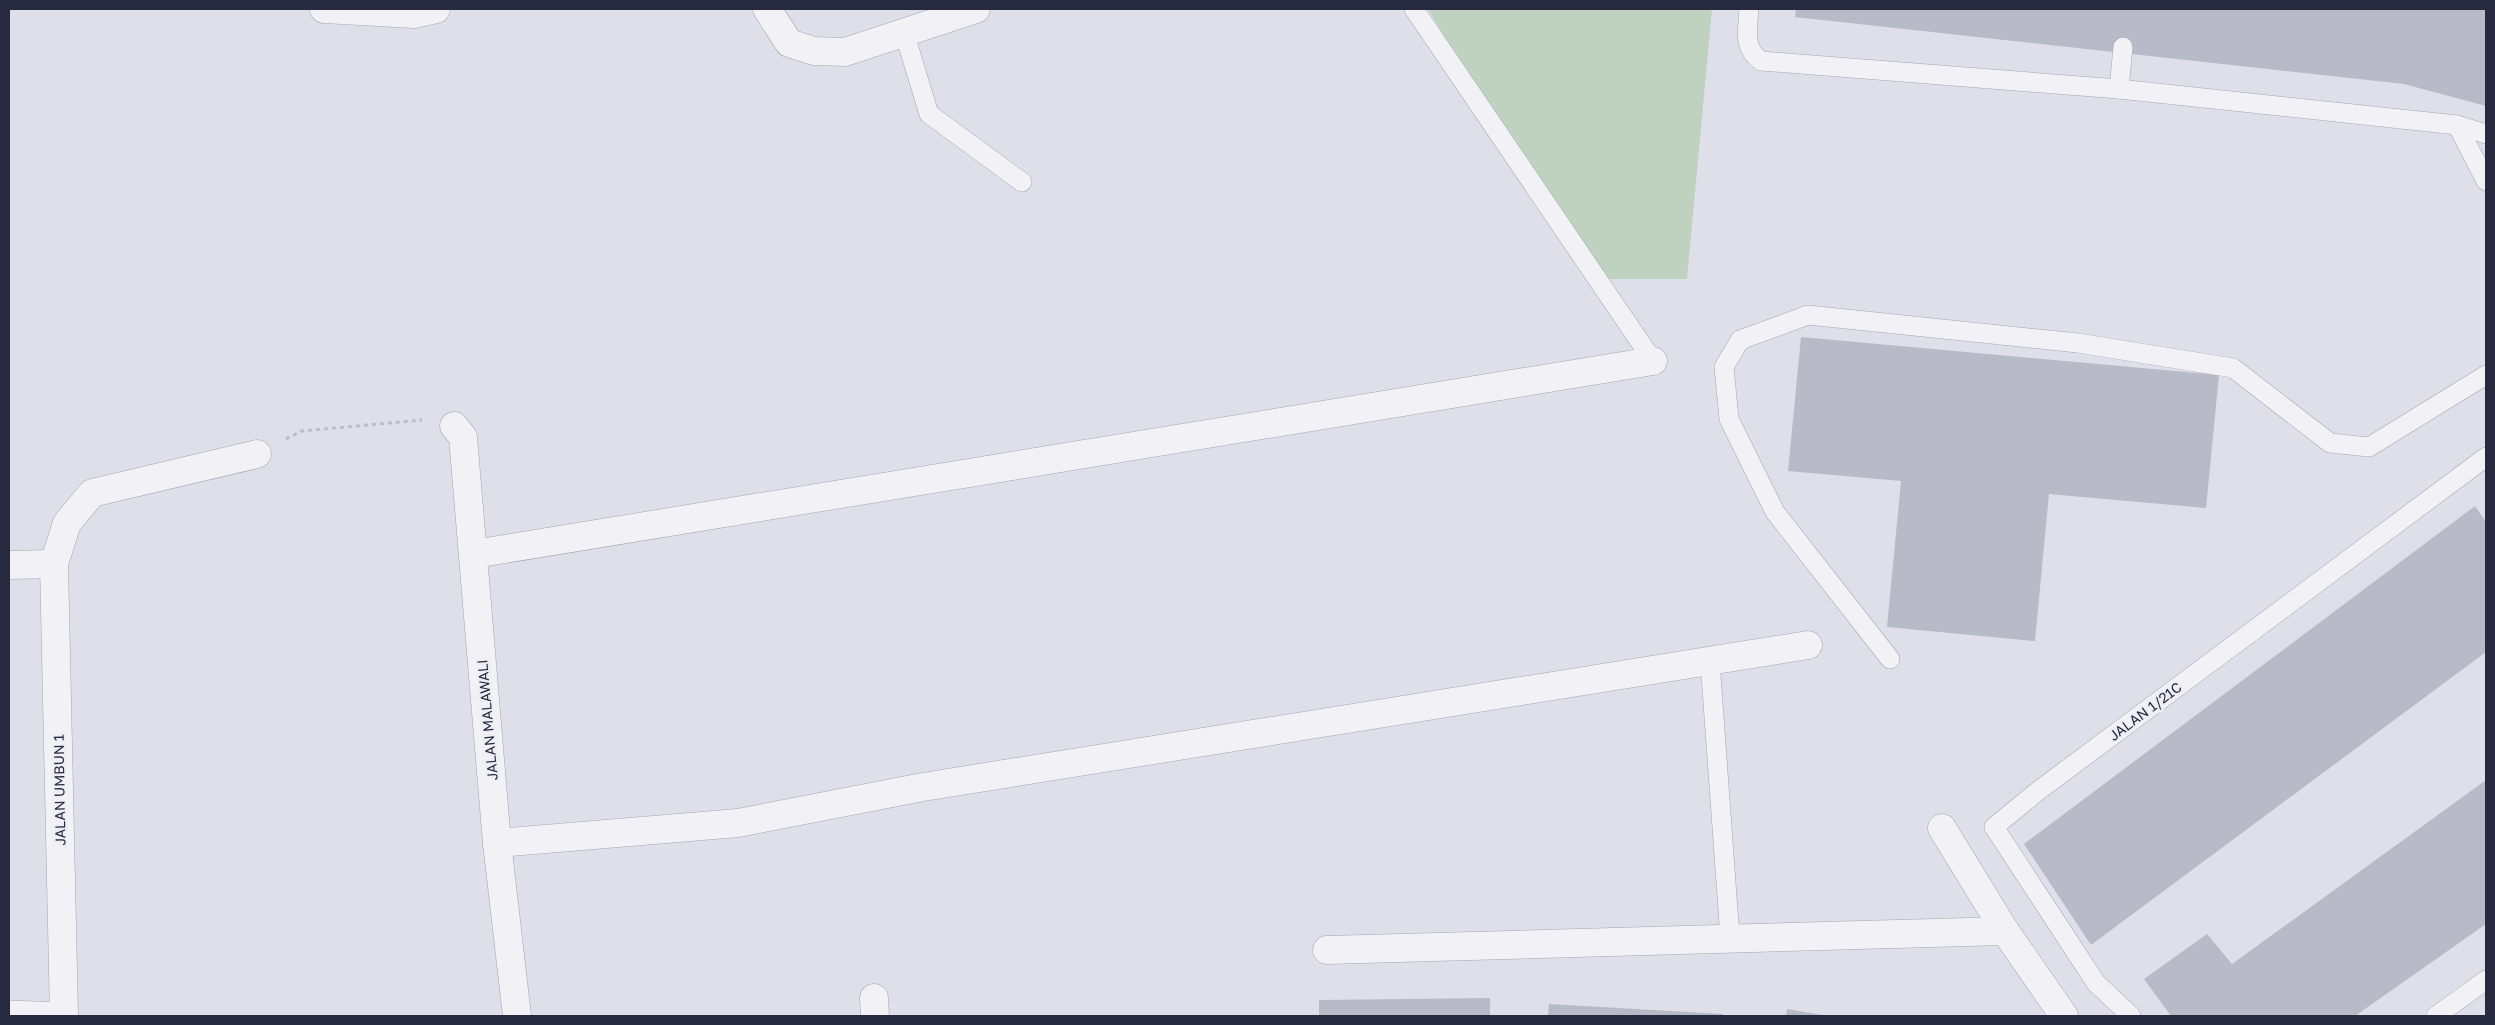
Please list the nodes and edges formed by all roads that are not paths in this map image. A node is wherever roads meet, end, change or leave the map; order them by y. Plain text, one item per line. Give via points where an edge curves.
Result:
1 (324, 9) edge
2 (436, 9) edge
3 (767, 9) edge
4 (976, 9) edge
5 (1414, 9) edge
6 (1749, 9) edge
7 (904, 32) junction
8 (2123, 47) dead end
9 (2118, 89) junction
10 (2456, 125) junction
11 (2486, 134) edge
12 (2486, 181) edge
13 (1022, 182) dead end
14 (1653, 360) joint
15 (2486, 375) edge
16 (454, 426) road end
17 (256, 454) road end
18 (2486, 457) edge
19 (474, 554) junction
20 (54, 564) junction
21 (9, 565) edge
22 (1808, 646) dead end
23 (1890, 658) dead end
24 (1710, 661) junction
25 (1942, 828) dead end
26 (497, 843) junction
27 (2006, 931) junction
28 (1730, 938) junction
29 (1327, 950) dead end
30 (2486, 980) edge
31 (9, 1010) edge
32 (64, 1014) edge
33 (517, 1016) edge
34 (2064, 1016) edge
35 (2131, 1016) edge
36 (2436, 1016) edge

1 - 2 street via 414,14
3 - 7 street via 789,43 814,51 845,52
4 - 7 street
5 - 14 lane
6 - 9 lane via 1747,39 1752,54 1761,61
7 - 13 lane via 929,114
8 - 9 lane
9 - 10 lane
10 - 11 lane
10 - 12 lane
14 - 19 street
15 - 23 lane via 2369,447 2330,443 2233,368 2078,343 1808,316 1740,340 1724,367 1729,419 1775,512
16 - 19 street, JALAN MALAWALI via 463,437
17 - 20 street, JALAN UMBUN 1 via 92,493 67,523
18 - 35 lane, JALAN 1/21C via 1994,827 2096,983
19 - 26 street, JALAN MALAWALI
20 - 21 street
20 - 32 street, JALAN UMBUN 1
22 - 24 street
24 - 26 street via 923,787 738,823
24 - 28 lane
25 - 27 street
26 - 33 street, JALAN MALAWALI
27 - 28 street
27 - 34 street
28 - 29 street
30 - 36 lane
31 - 32 lane

